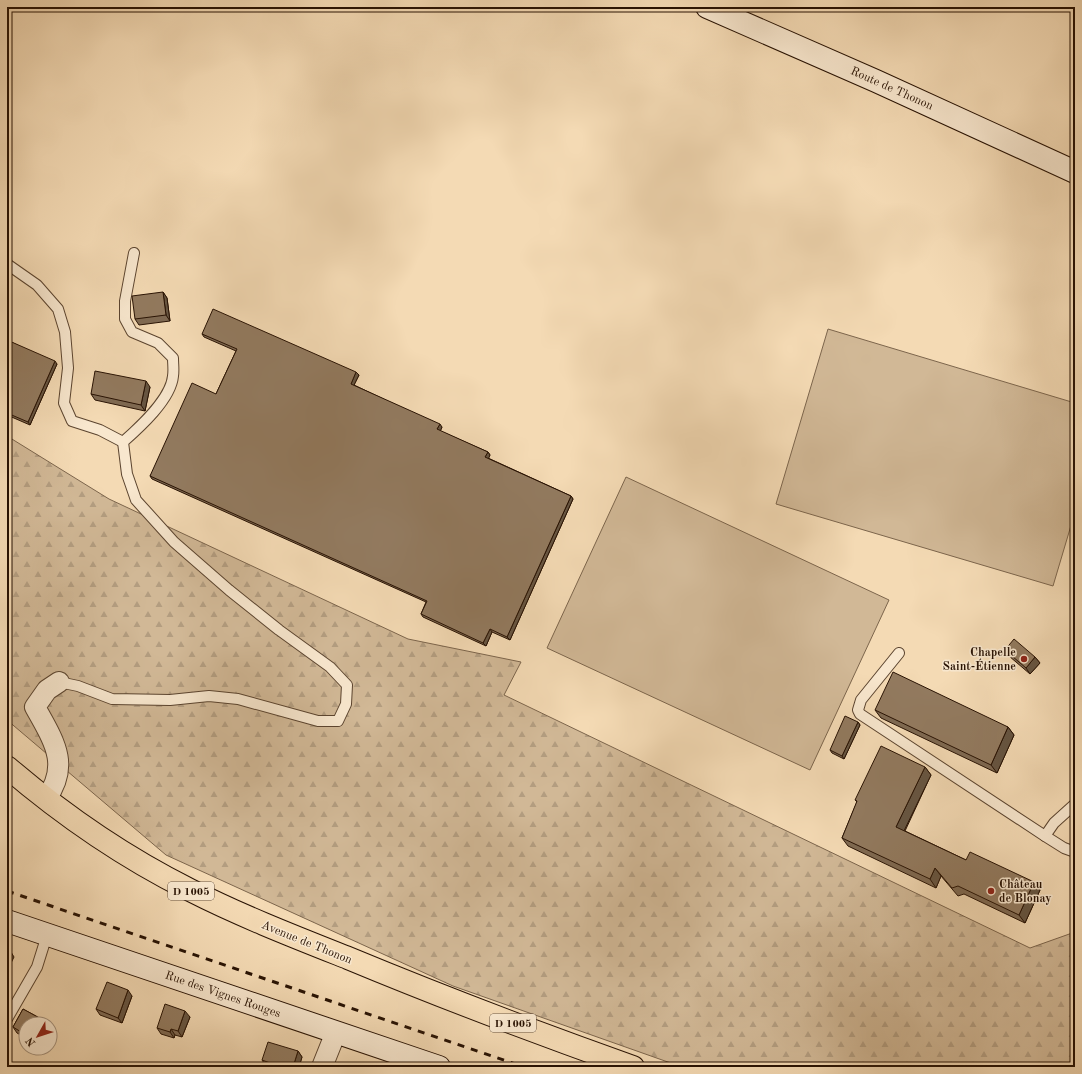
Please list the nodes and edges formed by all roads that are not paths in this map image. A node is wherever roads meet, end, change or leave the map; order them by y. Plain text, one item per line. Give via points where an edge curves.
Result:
1 (708, 7) edge
2 (1075, 172) edge
3 (134, 253) dead end
4 (7, 264) edge
5 (123, 442) junction
6 (899, 653) dead end
7 (59, 682) joint
8 (7, 767) edge
9 (46, 799) junction
10 (1075, 804) edge
11 (1045, 836) junction
12 (1075, 852) edge
13 (7, 921) edge
14 (47, 935) junction
15 (7, 1019) edge
16 (329, 1050) edge
17 (439, 1067) edge
18 (633, 1067) edge

1 - 2 street, Route de Thonon
3 - 5 lane via 125,301 125,319 132,332 158,343 173,358 173,378 161,403
4 - 5 lane via 37,286 58,309 65,332 68,368 64,403 72,421 100,430
5 - 7 lane via 127,474 136,500 174,542 229,590 330,667 347,685 346,704 338,721 318,721 238,699 209,696 170,700 112,699
6 - 11 lane via 860,700 860,714
7 - 9 street via 47,690 35,707 51,737 59,760 57,781
8 - 9 main road, Avenue de Thonon / D 1005
9 - 18 main road, Avenue de Thonon / D 1005 via 131,857 221,905 408,983
10 - 11 lane via 1054,823
11 - 12 lane
13 - 14 street, Rue des Vignes Rouges
14 - 15 lane via 37,967
14 - 16 street, Rue des Vignes Rouges
16 - 17 street, Rue des Vignes Rouges

